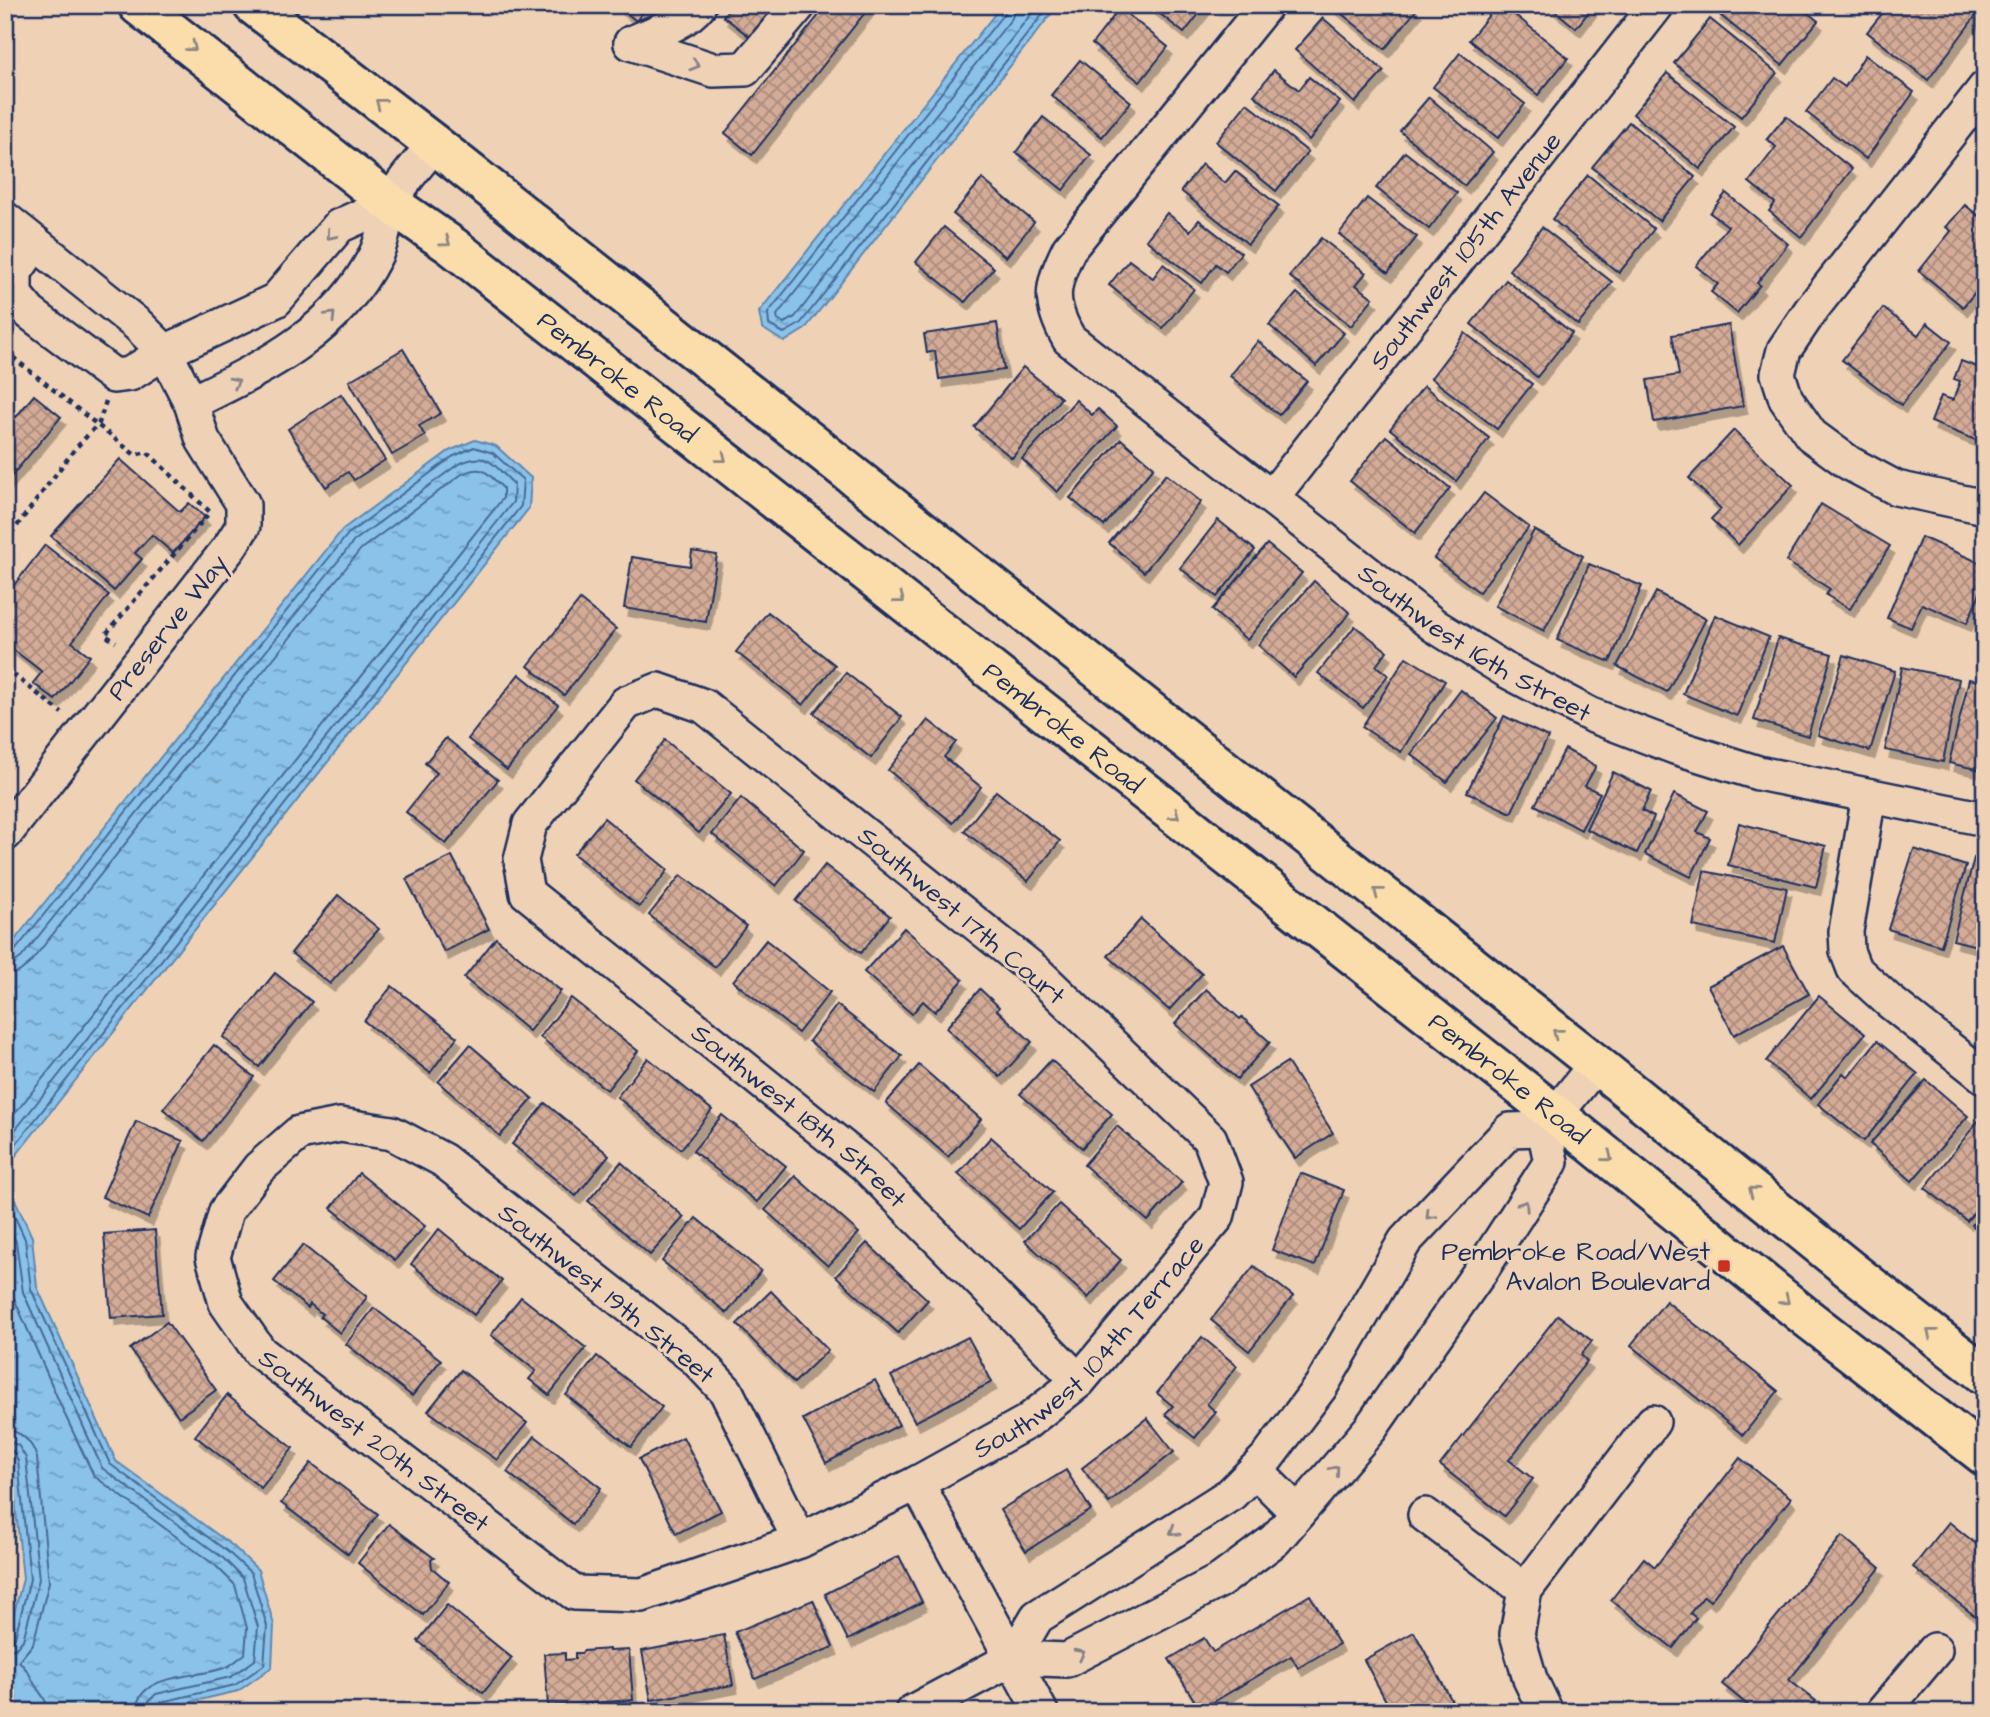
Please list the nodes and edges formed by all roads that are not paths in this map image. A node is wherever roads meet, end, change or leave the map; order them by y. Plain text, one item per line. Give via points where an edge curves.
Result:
1 (138, 5) edge
2 (253, 5) edge
3 (699, 5) edge
4 (799, 5) edge
5 (1266, 5) edge
6 (1657, 5) edge
7 (1985, 88) edge
8 (434, 144) junction
9 (390, 203) junction
10 (5, 219) edge
11 (35, 243) junction
12 (251, 312) junction
13 (165, 352) junction
14 (278, 358) junction
15 (191, 403) junction
16 (1272, 497) junction
17 (1985, 507) edge
18 (659, 690) joint
19 (1869, 796) junction
20 (1985, 819) edge
21 (5, 834) edge
22 (1596, 1064) junction
23 (1985, 1077) edge
24 (1550, 1121) junction
25 (1226, 1182) joint
26 (213, 1257) joint
27 (1985, 1375) edge
28 (1079, 1381) junction
29 (1653, 1422) dead end
30 (1985, 1456) edge
31 (1255, 1470) junction
32 (917, 1483) junction
33 (1298, 1513) junction
34 (1426, 1515) dead end
35 (800, 1541) junction
36 (1525, 1590) junction
37 (574, 1593) joint
38 (1935, 1650) dead end
39 (1013, 1658) junction
40 (912, 1712) edge
41 (1041, 1712) edge
42 (1546, 1712) edge
43 (1883, 1712) edge

1 -> 9 main road, Pembroke Road
8 -> 2 main road
3 -> 4 street via 677,22 631,43 713,70 745,69
5 - 16 street, Southwest 16th Street via 1069,249 1055,278 1055,305 1069,339
6 - 16 street, Southwest 105th Avenue
7 - 17 street via 1811,310 1784,350 1778,374 1786,399 1811,435 1849,463 1896,488
8 - 9 street
22 -> 8 main road
9 -> 12 street via 339,226 276,300
14 -> 9 street via 301,344 357,287 384,235
9 -> 24 main road, Pembroke Road via 463,254
10 - 11 street, Preserve Way
11 - 13 street, Preserve Way
11 - 13 street via 15,272 15,295 30,313 114,376 130,374
12 - 13 street
12 - 14 street
13 - 15 street, Preserve Way
15 -> 14 street
15 - 21 street, Preserve Way via 203,440 243,504 243,526
16 - 19 street, Southwest 16th Street via 1435,626 1591,715 1758,773
18 - 25 street, Southwest 17th Court via 704,706 1035,971 1210,1139
18 - 28 street, Southwest 18th Street via 626,703 530,824 521,860 527,893 865,1165
19 - 20 street, Southwest 16th Street
19 - 23 street via 1846,931 1854,969
22 - 24 street
27 -> 22 main road
24 -> 30 main road, Pembroke Road
24 -> 31 street via 1510,1130 1405,1241 1321,1386
33 -> 24 street via 1370,1429 1551,1162
25 - 28 street, Southwest 104th Terrace via 1217,1217
26 - 35 street, Southwest 19th Street via 226,1211 259,1168 299,1133 340,1125 392,1133 443,1160 695,1358 726,1391
26 - 37 street, Southwest 20th Street via 226,1303 260,1352
28 - 32 street, Southwest 104th Terrace via 1027,1422
29 - 36 street
31 - 33 street
31 -> 39 street via 1231,1494 1037,1617
32 - 35 street, Southwest 104th Terrace
32 - 39 street
39 -> 33 street via 1067,1660 1220,1580 1275,1540
34 - 36 street
35 - 37 street, Southwest 104th Terrace via 642,1595
36 - 42 street via 1517,1634
38 - 43 street
39 - 40 street
39 - 41 street

